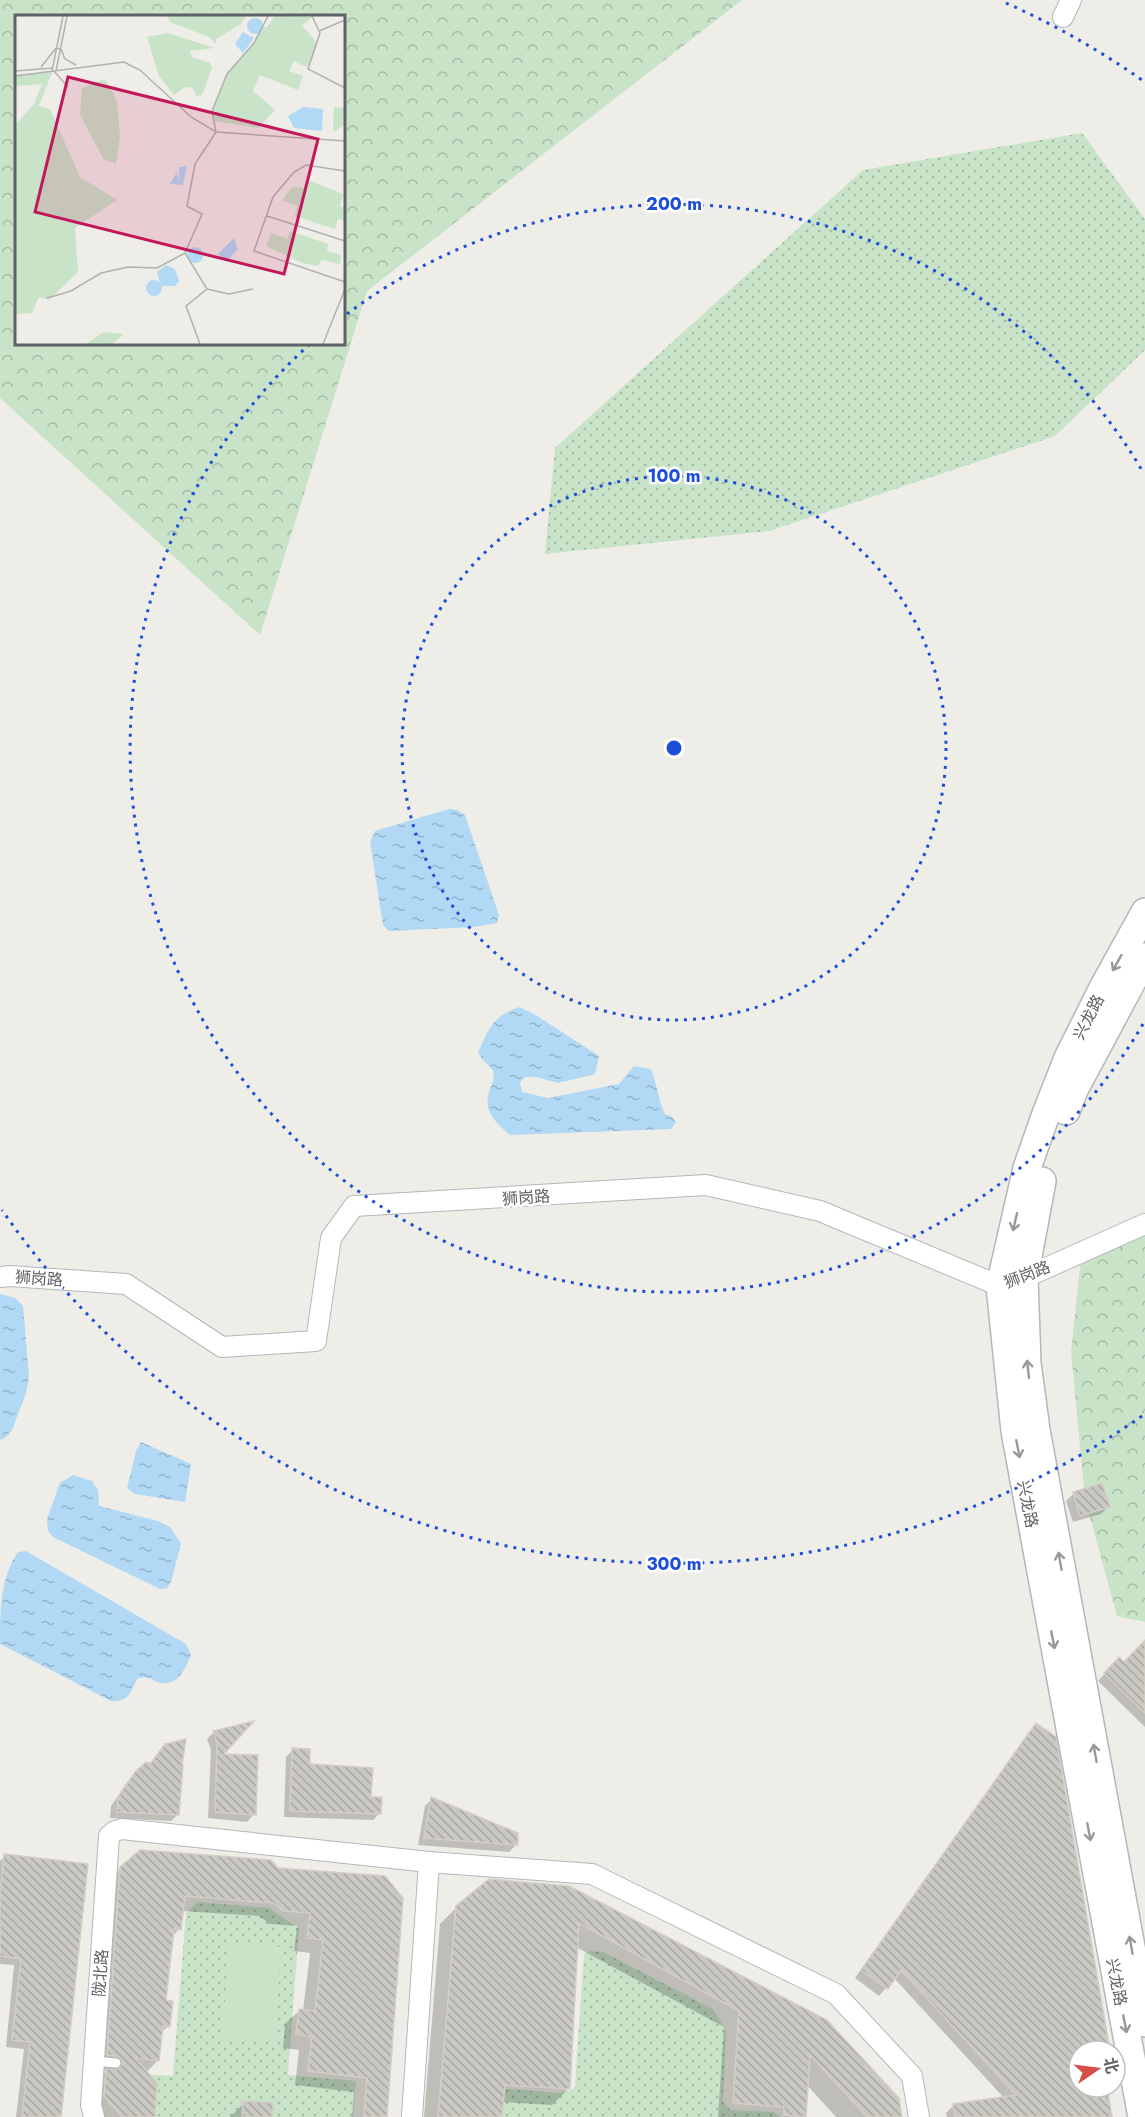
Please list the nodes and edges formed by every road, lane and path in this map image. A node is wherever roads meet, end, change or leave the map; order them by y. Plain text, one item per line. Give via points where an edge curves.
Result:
1 (1145, 912) edge
2 (1145, 957) edge
3 (1145, 1224) edge
4 (0, 1277) edge
5 (1012, 1282) junction
6 (429, 1862) junction
7 (1145, 2023) edge
8 (94, 2061) junction
9 (116, 2063) dead end
10 (94, 2117) edge
11 (412, 2117) edge
12 (919, 2117) edge
13 (1142, 2117) edge

1 -> 5 main road, 兴龙路 via 1068,1058 1046,1114 1027,1168
2 - 5 main road, 兴龙路 via 1074,1090 1044,1170
3 - 5 street, 狮岗路
4 - 5 street, 狮岗路 via 126,1284 222,1347 316,1341 331,1238 354,1206 706,1185 819,1212
7 -> 5 main road, 兴龙路
5 -> 13 main road, 兴龙路 via 1015,1431
6 - 8 street, 陇北路 via 115,1831 109,1836
6 - 11 street
6 - 12 street via 592,1874 836,1994 912,2076
8 - 9 lane
8 - 10 street, 陇北路

